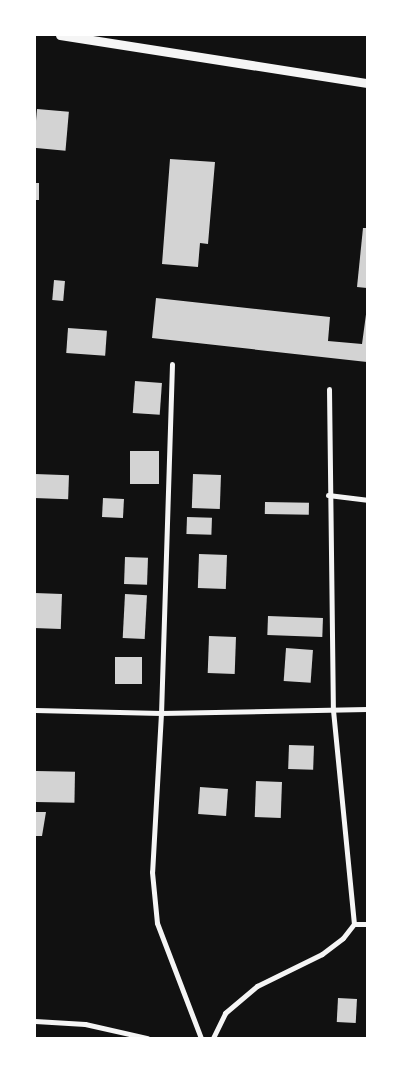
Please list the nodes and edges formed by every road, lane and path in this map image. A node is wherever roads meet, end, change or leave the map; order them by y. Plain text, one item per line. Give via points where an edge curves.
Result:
1 (60, 35) edge
2 (367, 83) edge
3 (172, 364) dead end
4 (328, 389) dead end
5 (328, 495) junction
6 (367, 500) edge
7 (367, 708) edge
8 (35, 710) edge
9 (333, 710) junction
10 (162, 712) junction
11 (354, 924) junction
12 (367, 924) edge
13 (35, 1020) edge
14 (147, 1038) edge
15 (201, 1038) edge
16 (213, 1038) edge

1 - 2 street
3 - 10 street
4 - 5 street
5 - 6 street
5 - 9 street
7 - 9 street
8 - 10 street
9 - 10 street
9 - 11 street
10 - 15 street via 152,872 157,924
11 - 12 street
11 - 16 street via 343,938 322,954 257,986 225,1013
13 - 14 street via 85,1024

